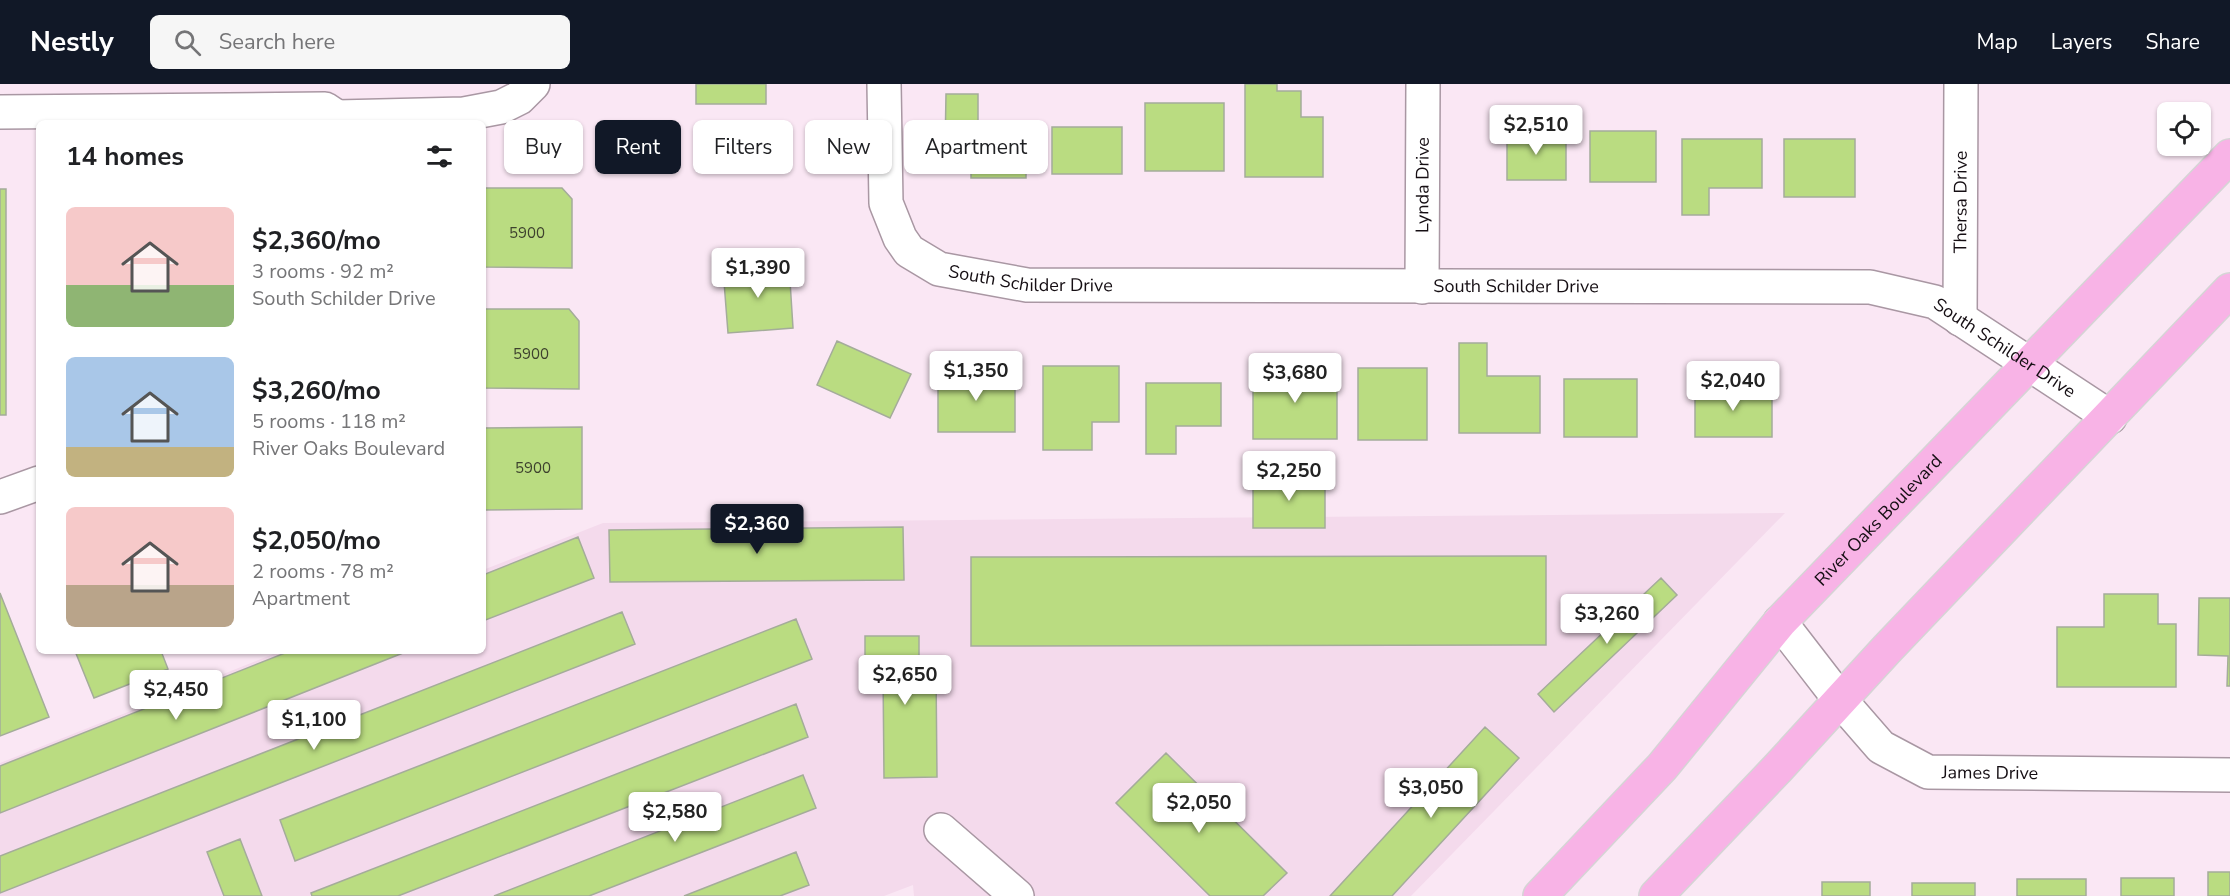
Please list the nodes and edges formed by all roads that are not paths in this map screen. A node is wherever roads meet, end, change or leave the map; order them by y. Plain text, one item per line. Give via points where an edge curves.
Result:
1 (533, 84) edge
2 (884, 84) edge
3 (1423, 84) edge
4 (1961, 84) edge
5 (0, 112) edge
6 (339, 120) edge
7 (2230, 156) edge
8 (1422, 287) junction
9 (2230, 290) edge
10 (1960, 319) junction
11 (2030, 363) junction
12 (2110, 417) junction
13 (36, 484) edge
14 (0, 497) edge
15 (1780, 622) junction
16 (1841, 701) junction
17 (2230, 775) edge
18 (941, 830) dead end
19 (1017, 896) edge
20 (1540, 896) edge
21 (1656, 896) edge

1 - 6 street via 519,98 501,107 464,114
2 - 8 street, South Schilder Drive via 886,203 909,251 939,269 1028,285
3 - 8 street, Lynda Drive
4 - 10 street, Thersa Drive
5 - 6 street via 325,109
7 - 11 main road, River Oaks Boulevard
8 - 10 street, South Schilder Drive via 1870,287 1935,302
9 - 12 main road
10 - 11 street, South Schilder Drive
11 - 12 street, South Schilder Drive
11 - 15 main road, River Oaks Boulevard
12 - 16 main road
13 - 14 street
15 - 16 street, James Drive
15 - 20 main road, River Oaks Boulevard via 1662,766
16 - 17 street, James Drive via 1881,747 1928,772
16 - 21 main road
18 - 19 street

